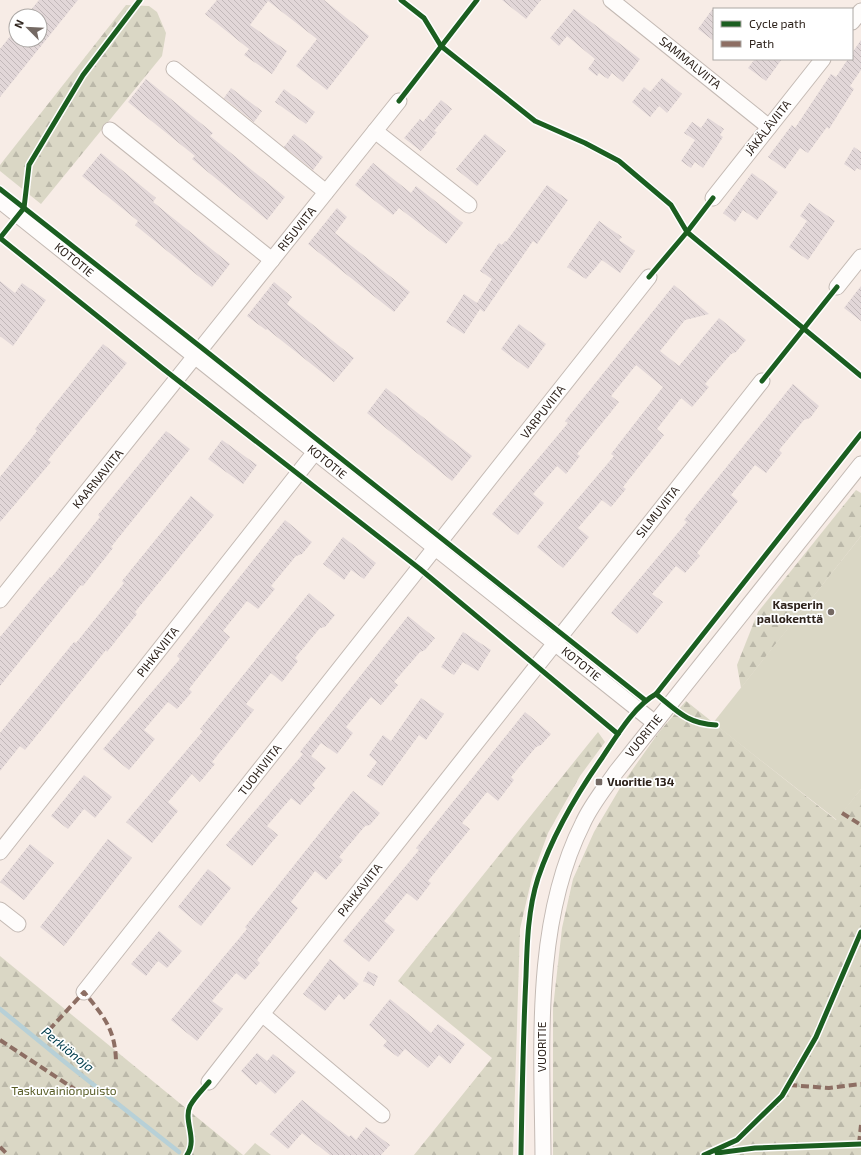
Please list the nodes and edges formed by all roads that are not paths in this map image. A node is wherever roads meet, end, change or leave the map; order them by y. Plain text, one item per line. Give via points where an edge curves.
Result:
1 (611, 0) edge
2 (861, 11) edge
3 (853, 21) edge
4 (822, 60) edge
5 (174, 69) dead end
6 (399, 101) dead end
7 (769, 127) junction
8 (110, 130) dead end
9 (375, 131) junction
10 (326, 192) junction
11 (713, 198) dead end
12 (0, 201) edge
13 (469, 205) dead end
14 (861, 257) edge
15 (272, 260) junction
16 (649, 277) dead end
17 (837, 287) dead end
18 (195, 357) junction
19 (762, 380) dead end
20 (315, 452) junction
21 (859, 471) edge
22 (436, 548) junction
23 (0, 600) edge
24 (555, 643) junction
25 (655, 723) junction
26 (0, 852) edge
27 (0, 910) edge
28 (18, 924) dead end
29 (84, 992) dead end
30 (262, 1014) junction
31 (209, 1082) dead end
32 (382, 1115) dead end
33 (543, 1155) edge

1 - 7 street, SAMMALVIITA
2 - 3 street
4 - 7 street, JÄKÄLÄVIITA
5 - 10 street
6 - 9 street, RISUVIITA
7 - 11 street, JÄKÄLÄVIITA
8 - 15 street
9 - 10 street, RISUVIITA
9 - 13 street
10 - 15 street, RISUVIITA
12 - 18 street, KOTOTIE
14 - 17 street
15 - 18 street, RISUVIITA
16 - 22 street, VARPUVIITA
18 - 20 street, KOTOTIE
18 - 23 street, KAARNAVIITA
19 - 24 street, SILMUVIITA
20 - 22 street, KOTOTIE
20 - 26 street, PIHKAVIITA
21 - 25 street, VUORITIE
22 - 24 street, KOTOTIE
22 - 29 street, TUOHIVIITA
24 - 25 street, KOTOTIE
24 - 30 street, PAHKAVIITA
25 - 33 street, VUORITIE via 616,772 583,822 564,870 550,929 543,980
27 - 28 street
30 - 31 street, PAHKAVIITA
30 - 32 street

